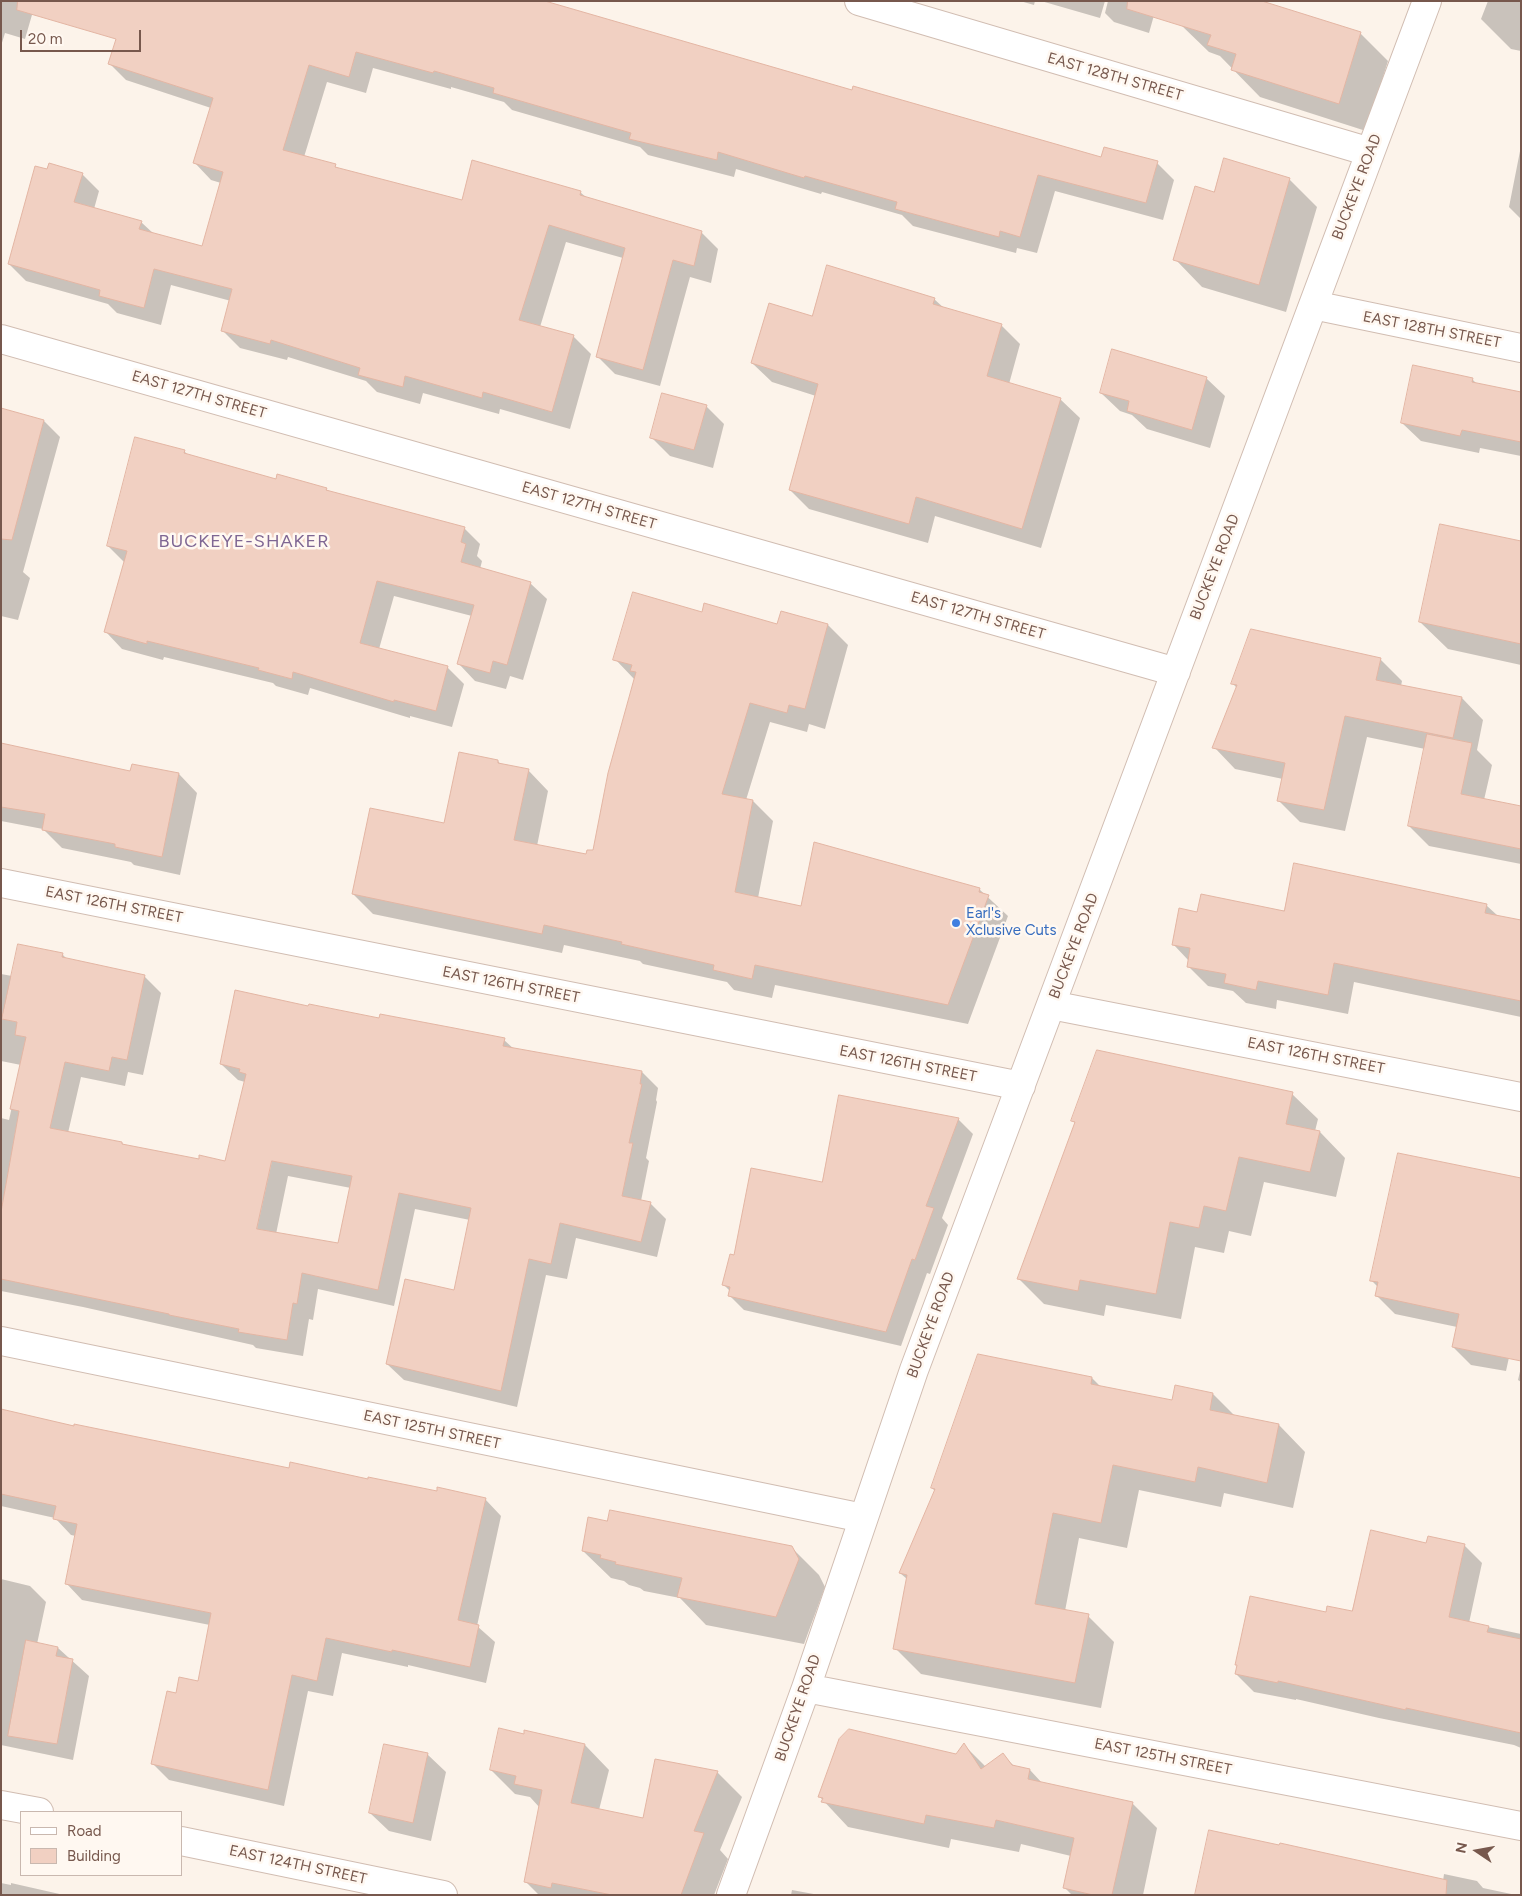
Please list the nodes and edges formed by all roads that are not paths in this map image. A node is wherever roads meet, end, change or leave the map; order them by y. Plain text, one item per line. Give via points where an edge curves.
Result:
1 (860, 1) edge
2 (1427, 1) edge
3 (1370, 152) junction
4 (1313, 305) junction
5 (1, 339) edge
6 (1521, 348) edge
7 (1176, 672) junction
8 (1, 883) edge
9 (1051, 1005) junction
10 (1021, 1086) junction
11 (1521, 1097) edge
12 (1, 1341) edge
13 (863, 1518) junction
14 (806, 1688) junction
15 (1, 1804) edge
16 (34, 1811) edge
17 (1521, 1826) edge
18 (182, 1841) edge
19 (444, 1895) edge
20 (731, 1895) edge

1 - 3 street, EAST 128TH STREET
2 - 3 street, BUCKEYE ROAD
3 - 4 street, BUCKEYE ROAD
4 - 6 street, EAST 128TH STREET
4 - 7 street, BUCKEYE ROAD
5 - 7 street, EAST 127TH STREET
7 - 9 street, BUCKEYE ROAD
8 - 10 street, EAST 126TH STREET
9 - 10 street, BUCKEYE ROAD
9 - 11 street, EAST 126TH STREET
10 - 13 street, BUCKEYE ROAD via 914,1370
12 - 13 street, EAST 125TH STREET
13 - 14 street, BUCKEYE ROAD
14 - 17 street, EAST 125TH STREET
14 - 20 street, BUCKEYE ROAD
15 - 16 street
18 - 19 street, EAST 124TH STREET

